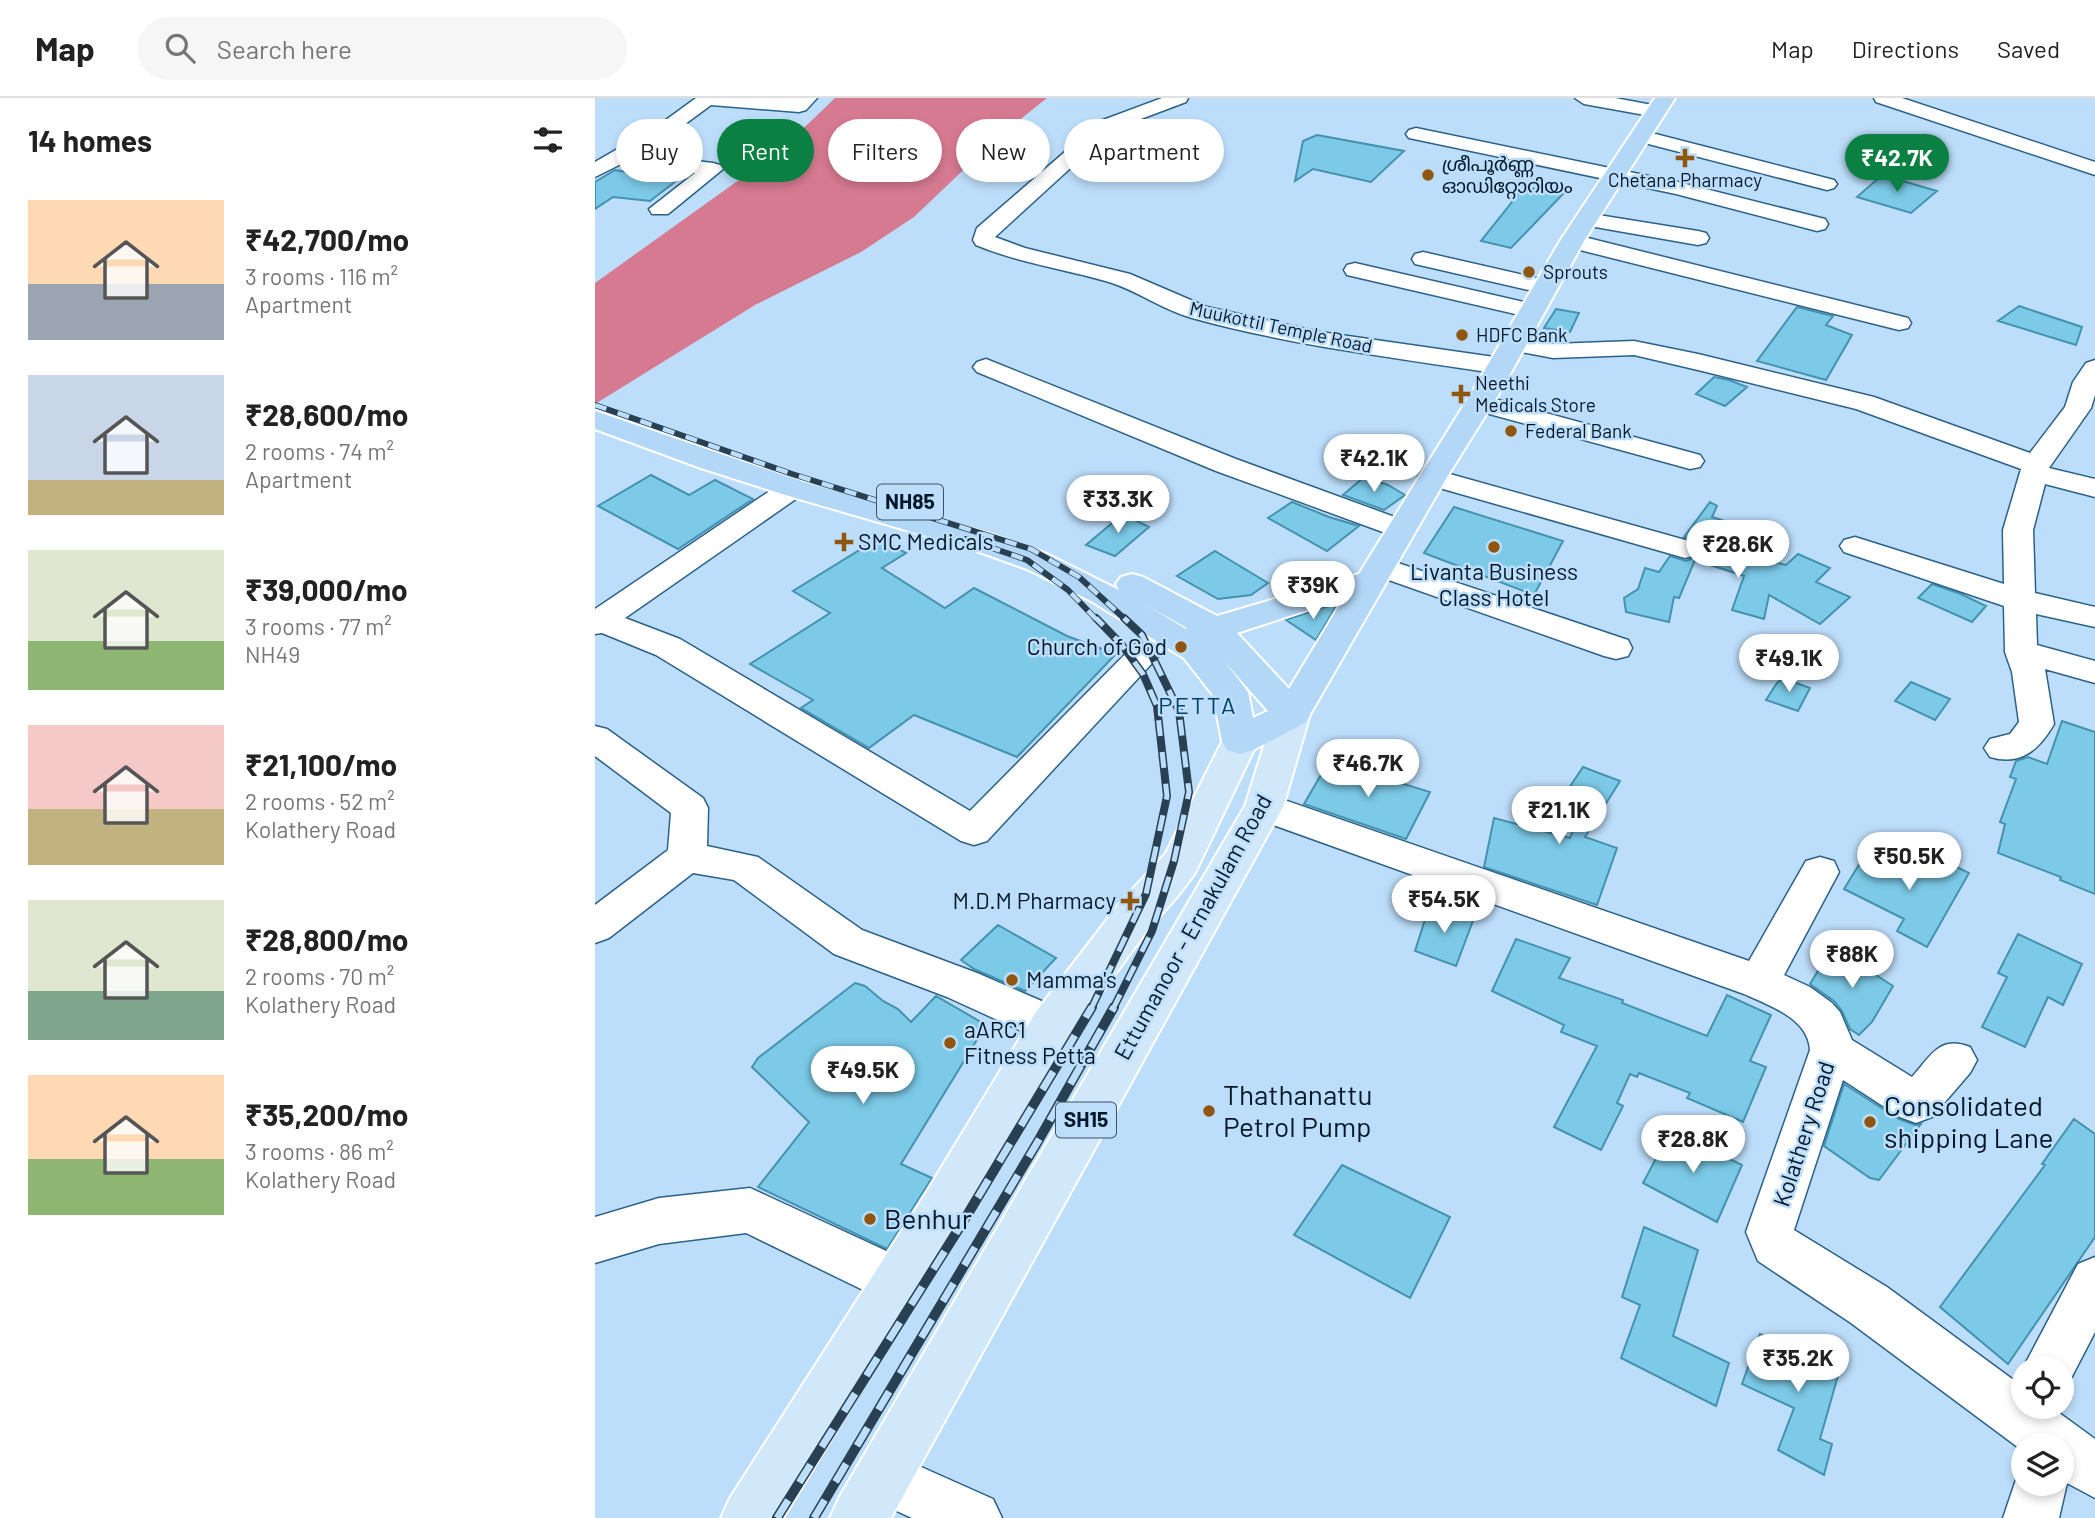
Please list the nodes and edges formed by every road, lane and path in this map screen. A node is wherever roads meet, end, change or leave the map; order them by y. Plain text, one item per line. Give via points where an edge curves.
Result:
1 (808, 98) edge
2 (1179, 98) edge
3 (1584, 98) edge
4 (1883, 98) edge
5 (707, 99) edge
6 (1924, 103) edge
7 (1660, 104) edge
8 (691, 112) junction
9 (680, 119) edge
10 (755, 119) edge
11 (1416, 134) dead end
12 (1640, 136) junction
13 (616, 160) edge
14 (703, 168) edge
15 (2095, 169) edge
16 (595, 171) edge
17 (1614, 176) junction
18 (703, 177) edge
19 (696, 182) edge
20 (1827, 184) dead end
21 (660, 209) dead end
22 (1586, 219) junction
23 (1817, 224) dead end
24 (1699, 238) dead end
25 (1572, 241) junction
26 (1423, 258) dead end
27 (1355, 270) dead end
28 (1546, 287) junction
29 (1532, 311) junction
30 (1899, 323) dead end
31 (1514, 344) junction
32 (1501, 366) junction
33 (986, 368) dead end
34 (2095, 368) edge
35 (595, 398) edge
36 (1480, 402) junction
37 (595, 419) edge
38 (675, 438) junction
39 (719, 454) junction
40 (1690, 461) dead end
41 (2035, 469) junction
42 (1432, 477) junction
43 (793, 488) junction
44 (2095, 488) edge
45 (1401, 529) junction
46 (1855, 546) dead end
47 (1685, 549) dead end
48 (1365, 578) junction
49 (2020, 600) junction
50 (2095, 617) edge
51 (599, 623) edge
52 (1188, 634) junction
53 (1616, 648) dead end
54 (2021, 652) junction
55 (2095, 672) edge
56 (1292, 714) junction
57 (595, 738) edge
58 (1240, 741) junction
59 (2001, 748) dead end
60 (1264, 807) junction
61 (687, 858) junction
62 (1820, 872) dead end
63 (595, 927) edge
64 (1759, 982) junction
65 (1052, 1025) junction
66 (1831, 1050) junction
67 (1955, 1060) dead end
68 (595, 1240) edge
69 (2095, 1281) edge
70 (894, 1284) junction
71 (2055, 1356) edge
72 (2035, 1433) edge
73 (2074, 1458) edge
74 (2095, 1471) edge
75 (2035, 1496) edge
76 (871, 1497) edge
77 (750, 1518) edge
78 (974, 1518) edge
79 (2031, 1518) edge

1 - 5 street via 799,106
2 - 32 street, Muukottil Temple Road via 1094,130 1081,148 985,233 984,240 1120,278 1194,311 1320,339
3 - 7 street
4 - 6 street
5 - 8 street
6 - 15 street
7 - 12 highway
8 - 9 street
8 - 10 street
11 - 17 street
12 - 17 highway
12 - 20 street
13 - 16 street
14 - 18 street via 713,169
17 - 22 highway
17 - 23 street
19 - 21 street
22 - 24 street
22 - 25 highway
25 - 28 highway
25 - 30 street
26 - 28 street
27 - 29 street
28 - 29 highway
29 - 31 highway
31 - 32 highway
31 - 41 street via 1553,351 1635,348 1698,362 1865,403
32 - 36 highway
33 - 45 street via 1226,465
34 - 41 street via 2078,408
35 - 38 highway
36 - 40 street
36 - 42 highway
37 - 38 highway
38 - 39 highway
39 - 43 highway
39 - 52 highway, NH85 via 803,472 1056,547
41 - 44 street
41 - 49 street via 2018,530
42 - 45 highway
42 - 47 street
43 - 51 street
43 - 52 highway via 1038,562
45 - 48 highway
46 - 49 street
48 - 52 highway
48 - 53 street
48 - 56 highway
49 - 50 street
49 - 54 street
51 - 52 street via 667,647 974,831
52 - 56 highway, NH85
52 - 58 highway via 1230,692
54 - 55 street
54 - 59 street via 2037,724 2021,744
56 - 58 highway
56 - 60 main road, Ettumanoor - Ernakulam Road / SH15
57 - 61 street via 690,808
58 - 65 main road via 1181,862
60 - 64 street, Kolathery Road
60 - 76 main road, Ettumanoor - Ernakulam Road / SH15
61 - 63 street
61 - 65 street via 744,867 848,942
62 - 64 street
64 - 66 street, Kolathery Road via 1820,1018 1832,1039
65 - 70 main road
66 - 67 street via 1916,1103
66 - 72 street, Kolathery Road via 1771,1239 1870,1305
68 - 70 street via 659,1221 750,1210
69 - 71 street
70 - 77 main road
73 - 74 street, Kolathery Road
75 - 79 street
76 - 78 street

